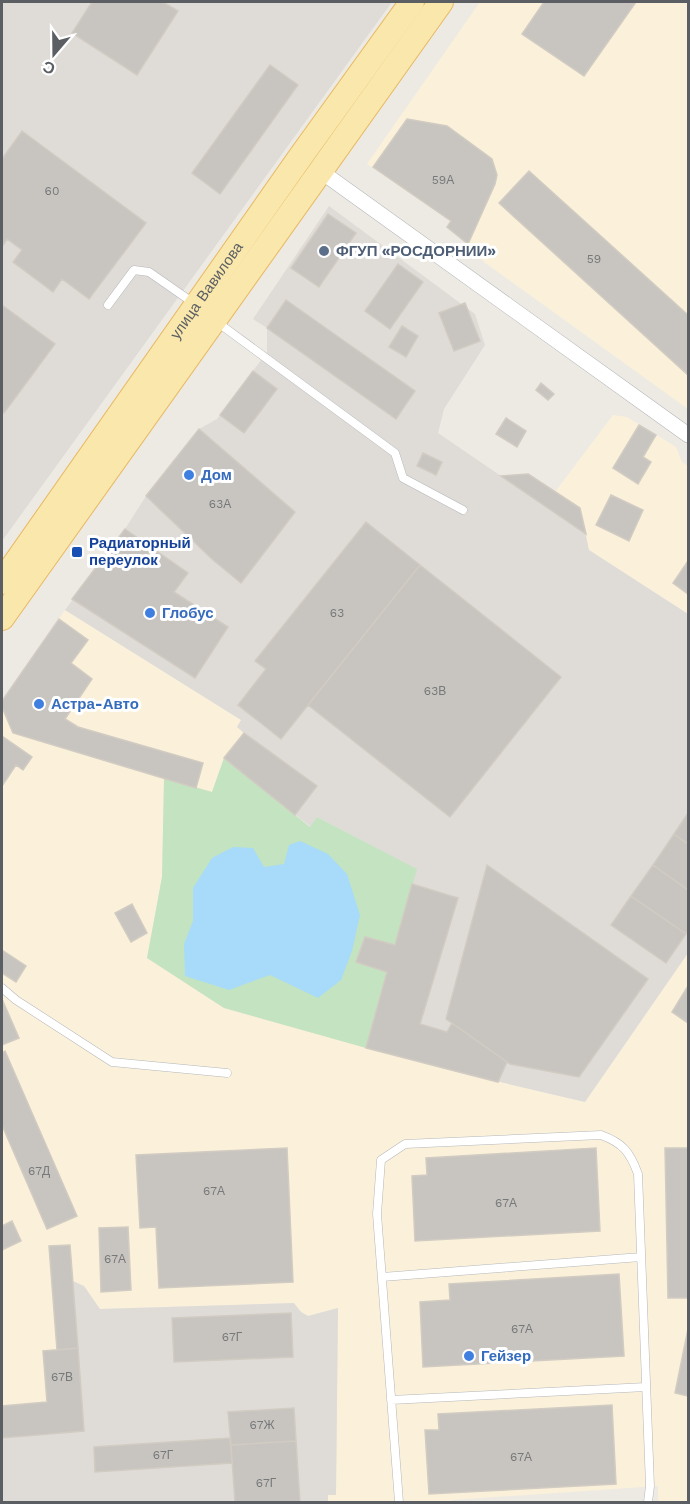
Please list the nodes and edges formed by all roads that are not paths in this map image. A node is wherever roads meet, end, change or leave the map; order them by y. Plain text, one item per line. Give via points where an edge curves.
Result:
1 (412, 2) edge
2 (441, 2) edge
3 (319, 170) junction
4 (108, 305) dead end
5 (204, 312) junction
6 (688, 435) edge
7 (463, 510) dead end
8 (6, 584) edge
9 (2, 618) edge
10 (2, 988) edge
11 (227, 1073) dead end
12 (641, 1257) junction
13 (382, 1277) junction
14 (646, 1387) junction
15 (391, 1400) junction
16 (399, 1503) edge
17 (648, 1503) edge

1 - 5 main road, улица Вавилова
2 - 3 main road, улица Вавилова
3 - 5 main road, улица Вавилова
3 - 6 street
4 - 5 lane via 134,270 149,272
5 - 7 lane via 395,453 403,478
5 - 8 main road, улица Вавилова
8 - 9 main road, улица Вавилова
10 - 11 lane via 112,1062
12 - 13 lane
12 - 13 lane via 638,1174 632,1158 617,1141 601,1135 405,1144 381,1160 377,1214
12 - 14 lane
13 - 15 lane
14 - 15 lane
14 - 17 lane
15 - 16 lane

